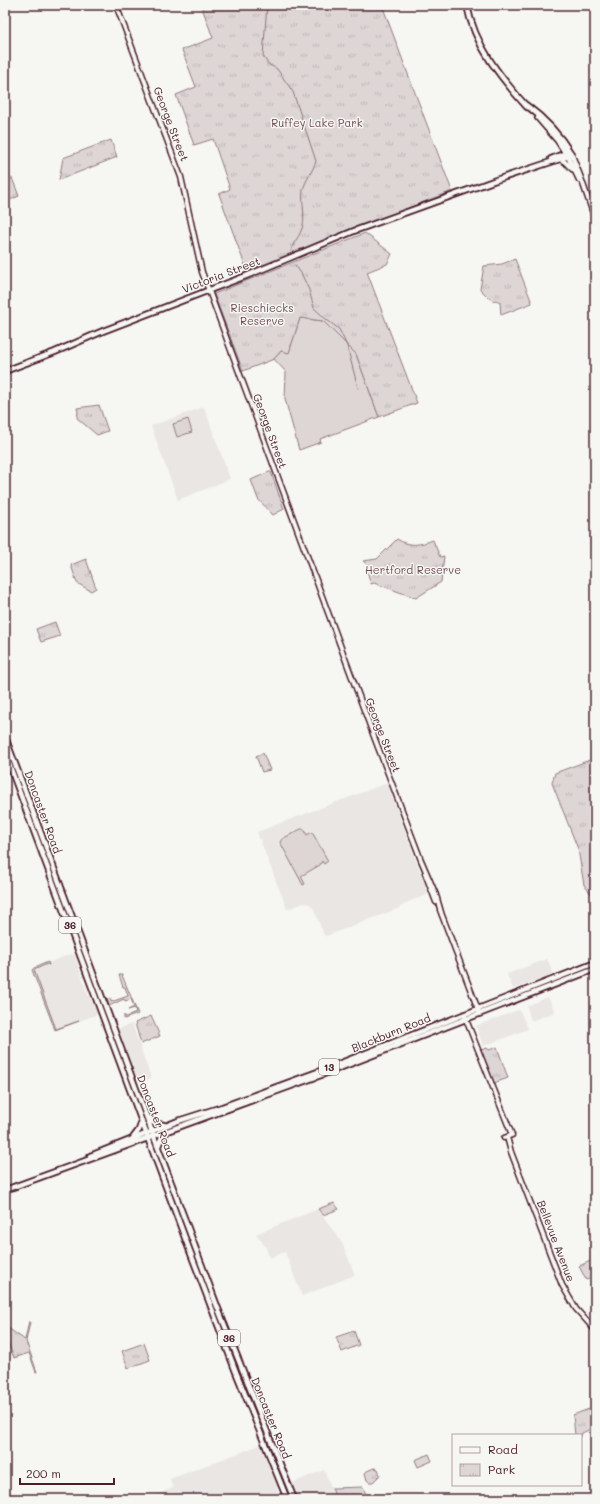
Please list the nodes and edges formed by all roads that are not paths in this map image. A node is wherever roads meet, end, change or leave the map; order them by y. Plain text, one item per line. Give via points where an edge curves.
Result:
1 (116, 5) edge
2 (466, 5) edge
3 (526, 105) junction
4 (562, 146) junction
5 (569, 154) junction
6 (552, 159) junction
7 (560, 159) junction
8 (515, 174) junction
9 (580, 182) junction
10 (585, 190) junction
11 (595, 219) edge
12 (209, 289) junction
13 (5, 372) edge
14 (5, 737) edge
15 (5, 753) edge
16 (17, 769) junction
17 (12, 773) junction
18 (595, 963) edge
19 (595, 969) edge
20 (563, 979) junction
21 (96, 980) junction
22 (90, 984) junction
23 (478, 1009) junction
24 (464, 1014) junction
25 (480, 1014) junction
26 (466, 1020) junction
27 (145, 1113) junction
28 (142, 1121) junction
29 (168, 1128) junction
30 (150, 1135) junction
31 (132, 1139) junction
32 (158, 1148) junction
33 (80, 1161) junction
34 (5, 1190) edge
35 (595, 1330) edge
36 (232, 1349) junction
37 (287, 1499) edge
38 (294, 1499) edge

1 - 12 main road, George Street via 181,177 199,264
2 - 3 main road via 472,25 486,53 506,83
3 - 4 main road
3 - 5 main road via 551,127
4 - 5 main road
4 - 6 main road
5 - 6 main road, Victoria Street
5 - 7 main road, Victoria Street
5 - 9 main road
5 - 10 main road
6 - 8 main road, Victoria Street
7 - 8 main road, Victoria Street
7 - 9 main road via 568,164
8 - 12 main road, Victoria Street via 354,232
9 - 10 main road
10 - 11 main road
12 - 13 main road, Victoria Street
12 - 23 main road, George Street via 290,512
14 - 16 main road, Doncaster Road / 36
15 - 17 main road, Doncaster Road / 36
16 - 17 main road
16 - 21 main road, Doncaster Road / 36
17 - 22 main road, Doncaster Road / 36
18 - 20 main road, Blackburn Road / 13
19 - 20 main road, Blackburn Road / 13
20 - 23 main road, Blackburn Road / 13
20 - 25 main road, Blackburn Road / 13
21 - 22 main road
21 - 27 main road, Doncaster Road / 36
22 - 28 main road, Doncaster Road / 36
23 - 24 main road, Blackburn Road / 13
23 - 25 main road, George Street
24 - 26 main road, Bellevue Avenue
24 - 29 main road, Blackburn Road / 13
25 - 26 main road, Blackburn Road / 13
26 - 29 main road, Blackburn Road / 13 via 324,1074
26 - 35 main road, Bellevue Avenue via 507,1125 512,1152 562,1285 576,1309
27 - 29 main road via 154,1123
27 - 30 main road, Doncaster Road / 36
28 - 30 main road, Doncaster Road / 36
28 - 31 main road
29 - 30 main road, Blackburn Road / 13
29 - 32 main road
30 - 31 main road, Blackburn Road / 13
30 - 32 main road, Doncaster Road / 36
30 - 33 main road, Blackburn Road / 13
30 - 36 main road, Doncaster Road / 36
31 - 33 main road, Blackburn Road / 13
32 - 36 main road, Doncaster Road / 36
33 - 34 main road, Blackburn Road / 13
36 - 37 main road, Doncaster Road / 36
36 - 38 main road, Doncaster Road / 36

